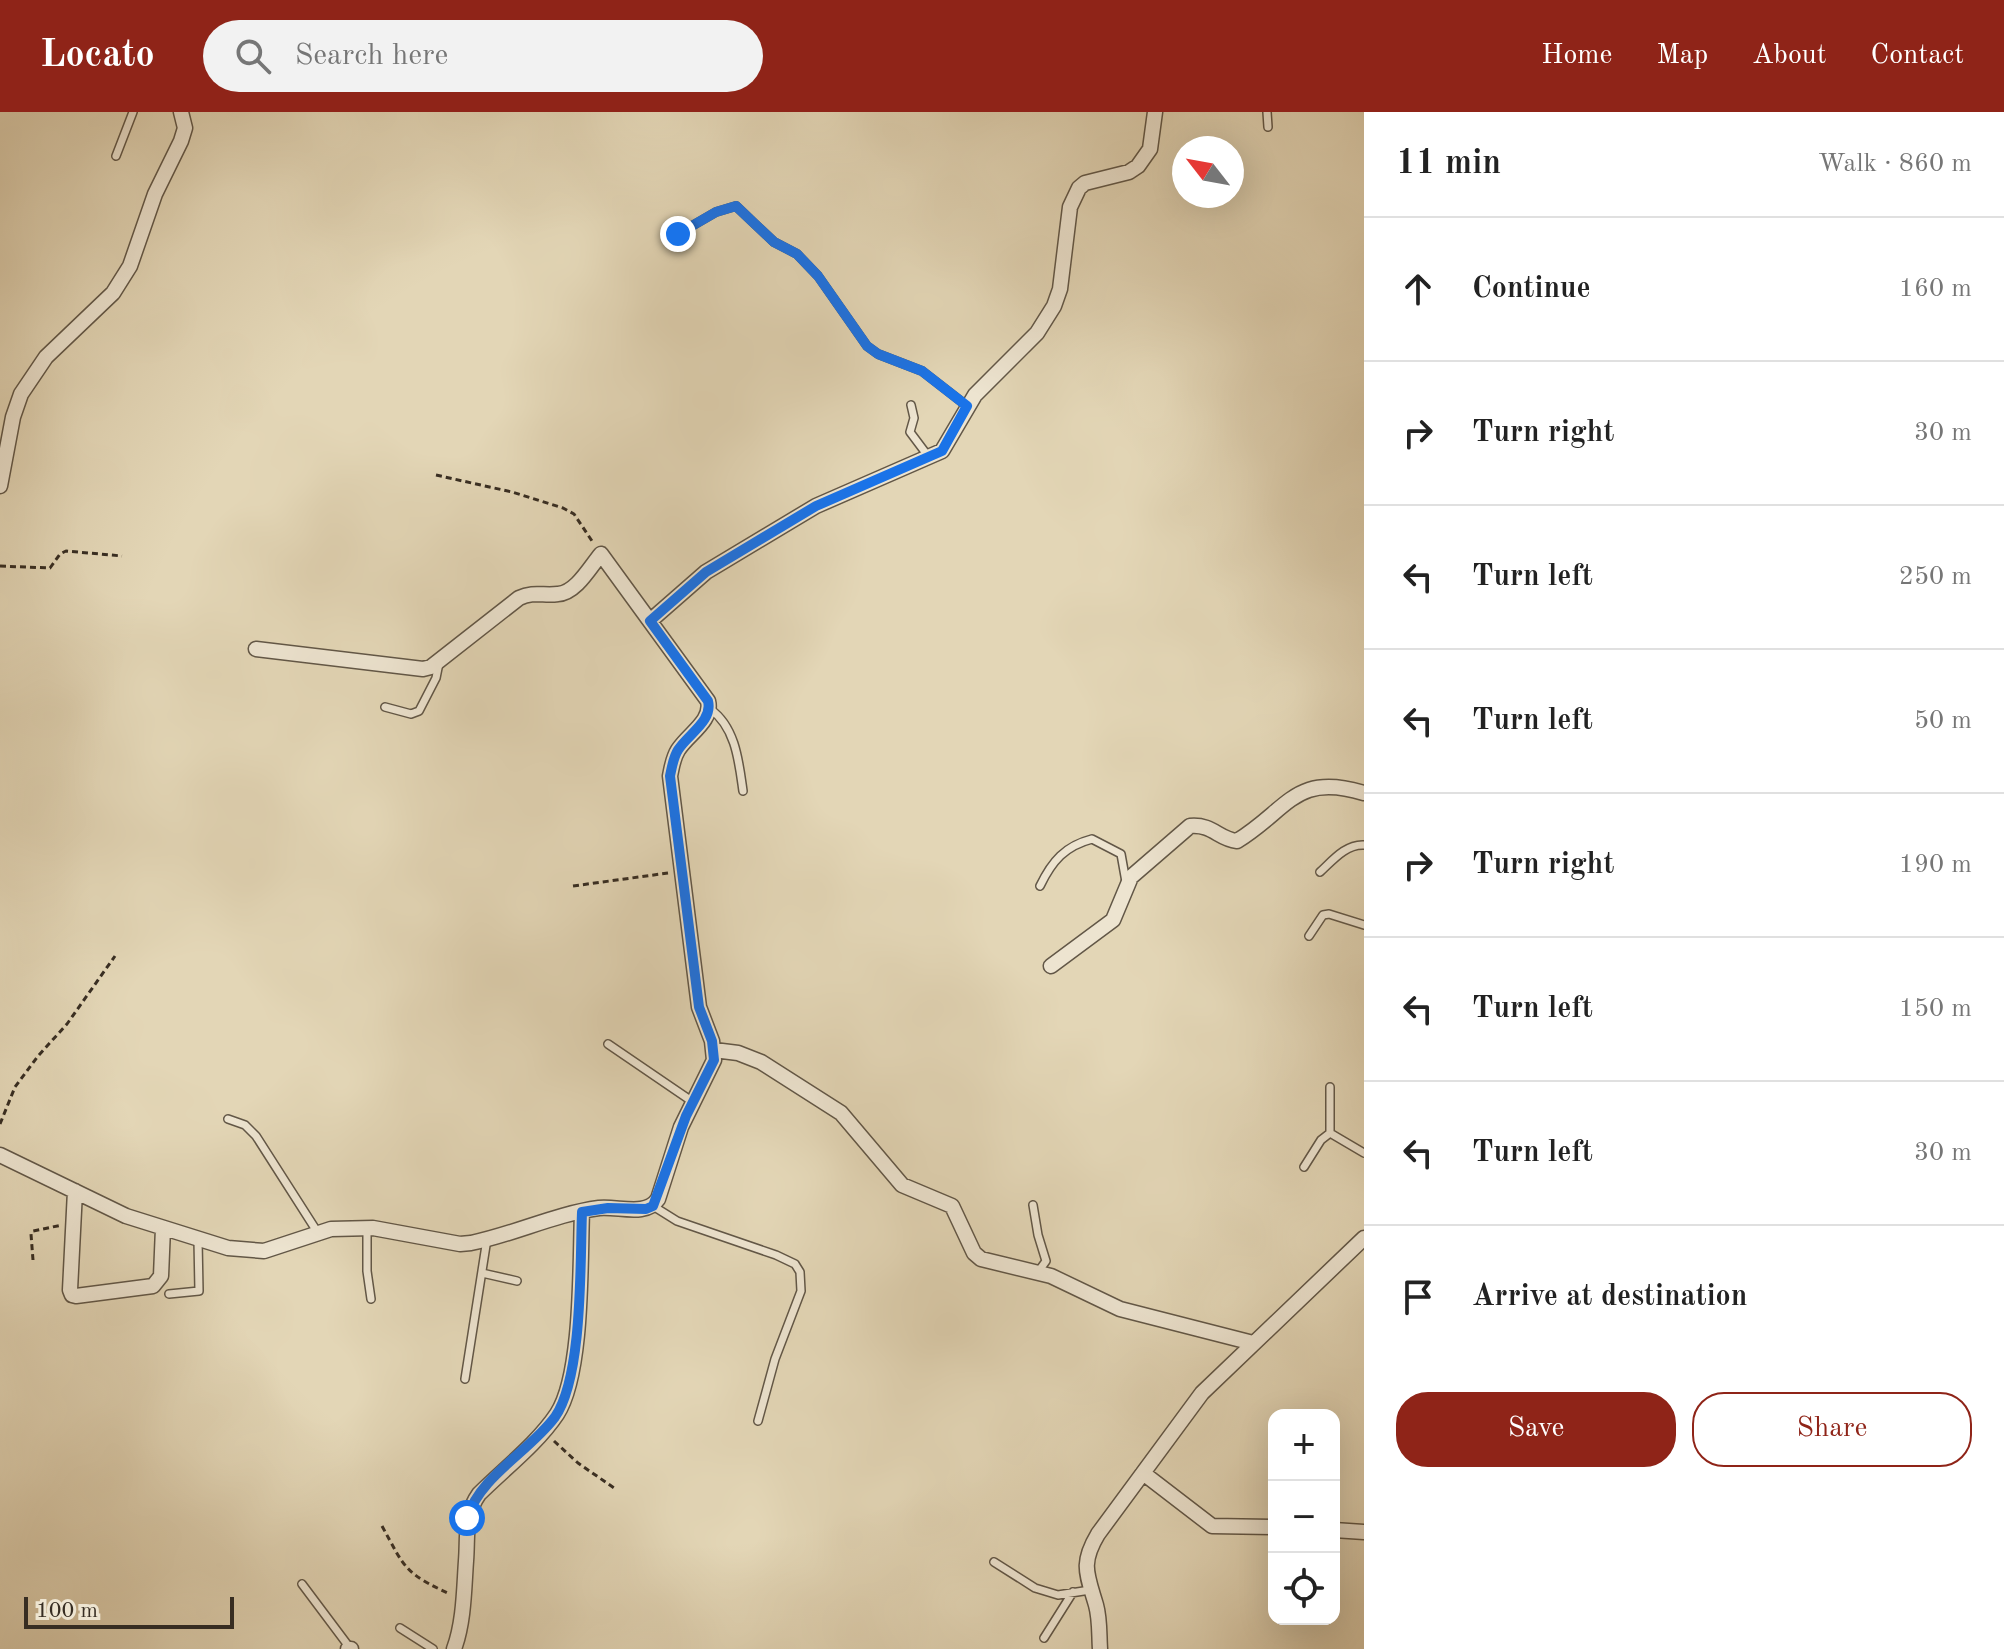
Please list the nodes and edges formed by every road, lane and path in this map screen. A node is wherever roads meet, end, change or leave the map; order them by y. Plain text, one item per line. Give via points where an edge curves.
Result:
1 (133, 112) edge
2 (181, 112) edge
3 (1155, 112) edge
4 (1267, 112) edge
5 (1268, 127) dead end
6 (116, 156) dead end
7 (678, 234) dead end
8 (911, 405) dead end
9 (967, 406) junction
10 (929, 458) junction
11 (436, 475) dead end
12 (0, 486) edge
13 (601, 554) junction
14 (122, 556) dead end
15 (0, 566) edge
16 (650, 621) junction
17 (256, 649) dead end
18 (439, 663) junction
19 (385, 707) dead end
20 (710, 709) junction
21 (743, 791) dead end
22 (1364, 793) edge
23 (1364, 845) edge
24 (682, 871) junction
25 (1320, 872) dead end
26 (1126, 884) junction
27 (573, 886) dead end
28 (1040, 886) dead end
29 (1364, 925) edge
30 (1309, 936) dead end
31 (115, 956) dead end
32 (1051, 966) dead end
33 (608, 1044) dead end
34 (714, 1050) junction
35 (1330, 1087) dead end
36 (693, 1102) junction
37 (228, 1119) dead end
38 (0, 1124) edge
39 (1330, 1133) junction
40 (1364, 1153) edge
41 (0, 1155) edge
42 (1304, 1167) dead end
43 (75, 1191) junction
44 (1033, 1205) dead end
45 (653, 1206) junction
46 (582, 1212) junction
47 (74, 1223) junction
48 (163, 1228) junction
49 (367, 1228) junction
50 (318, 1233) junction
51 (198, 1238) junction
52 (1364, 1238) edge
53 (487, 1239) junction
54 (33, 1260) dead end
55 (1038, 1272) junction
56 (482, 1273) junction
57 (517, 1281) dead end
58 (169, 1294) dead end
59 (371, 1299) dead end
60 (1253, 1343) junction
61 (465, 1379) dead end
62 (758, 1421) dead end
63 (545, 1429) junction
64 (1143, 1473) junction
65 (617, 1490) dead end
66 (382, 1526) dead end
67 (1268, 1527) edge
68 (1340, 1530) edge
69 (1364, 1532) edge
70 (994, 1562) dead end
71 (302, 1584) dead end
72 (1090, 1590) junction
73 (1073, 1592) junction
74 (463, 1600) junction
75 (400, 1628) dead end
76 (1044, 1638) dead end
77 (350, 1649) edge
78 (433, 1649) edge
79 (454, 1649) edge
80 (1100, 1649) edge

1 - 6 lane
2 - 12 street via 181,141 155,194 130,266 113,293 46,357 21,394
3 - 9 street via 1150,149 1138,166 1079,188 1070,207 1054,306 1037,333
4 - 5 lane
7 - 9 lane via 736,206 818,276 867,346 922,371
8 - 10 lane via 910,432
9 - 10 street via 947,445
10 - 16 street via 816,506 706,572
11 - 13 path via 563,508 574,514
13 - 16 street
13 - 18 street via 568,591 519,598
14 - 15 path via 66,551 50,568
16 - 20 street
17 - 18 street via 423,669
18 - 19 lane via 419,711
20 - 21 lane via 736,748
20 - 24 street via 672,762
22 - 26 street via 1339,785 1310,787 1237,841 1211,827 1190,826
23 - 25 lane via 1344,850
24 - 27 path
24 - 34 street via 699,1007
26 - 28 lane via 1121,854 1092,839 1062,853
26 - 32 street via 1113,920
29 - 30 lane via 1323,915
31 - 38 path via 15,1087
33 - 36 lane
34 - 36 street via 711,1069
34 - 55 street via 761,1062 841,1113 902,1185 952,1206 981,1259
35 - 39 lane
36 - 45 street
37 - 50 lane via 256,1136
39 - 40 lane
39 - 42 lane
41 - 43 street
43 - 47 street
43 - 48 street
44 - 55 lane via 1046,1261
45 - 46 street
45 - 62 lane via 677,1221 776,1255 800,1272 801,1291
46 - 53 street
46 - 63 street via 571,1381
47 - 48 street via 70,1290 76,1296 153,1286 161,1276
47 - 54 path via 33,1231
48 - 51 street
49 - 50 street
49 - 53 street via 460,1244
49 - 59 lane
50 - 51 street via 264,1251 228,1248
51 - 58 lane via 200,1288
52 - 60 street
53 - 56 lane
55 - 60 street via 1120,1309
56 - 57 lane
56 - 61 lane
60 - 64 street via 1202,1393
63 - 65 path via 578,1463
63 - 74 street via 471,1504
64 - 67 street via 1212,1526
64 - 72 street via 1091,1546 1085,1571
66 - 74 path via 406,1569
68 - 69 street
70 - 73 lane via 1035,1588 1058,1595
71 - 77 lane
72 - 73 lane
72 - 80 street
73 - 76 lane
74 - 79 street
75 - 78 lane

